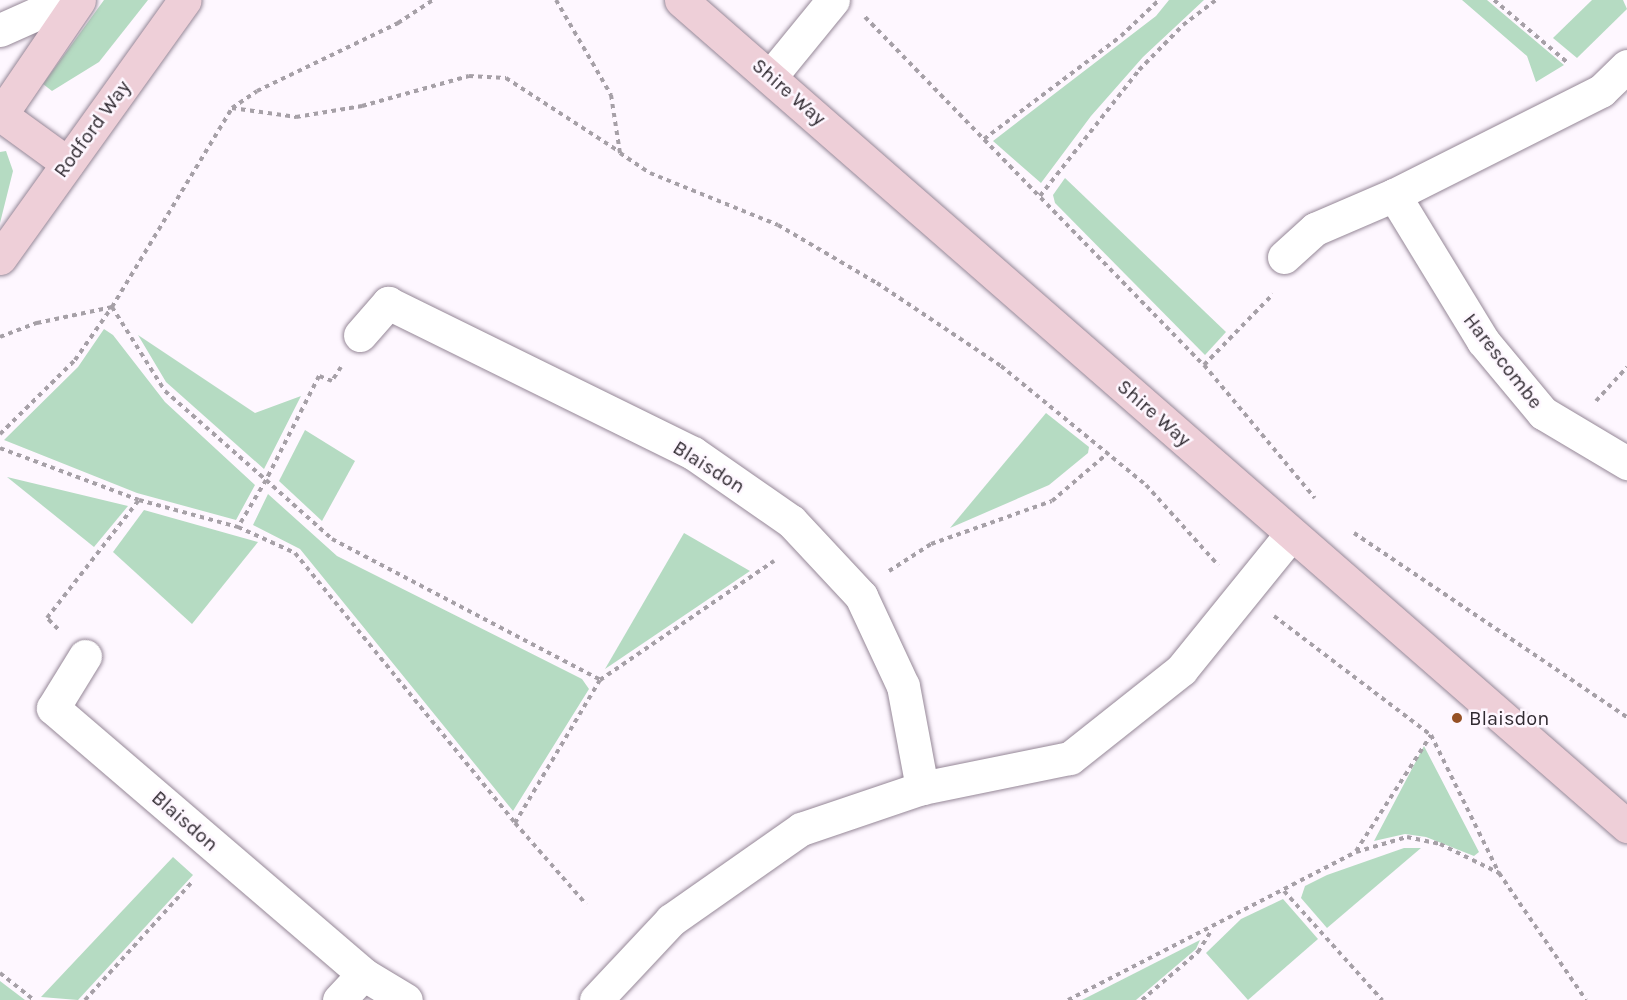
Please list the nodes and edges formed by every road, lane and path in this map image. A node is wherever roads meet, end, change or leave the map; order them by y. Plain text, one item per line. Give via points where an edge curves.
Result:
1 (67, 0) edge
2 (79, 0) edge
3 (185, 0) edge
4 (432, 0) edge
5 (556, 0) edge
6 (681, 0) edge
7 (1159, 0) edge
8 (1216, 0) edge
9 (1494, 0) edge
10 (847, 6) edge
11 (0, 30) edge
12 (1627, 66) edge
13 (771, 76) junction
14 (1601, 91) junction
15 (232, 108) junction
16 (0, 115) edge
17 (984, 139) junction
18 (620, 153) junction
19 (67, 163) junction
20 (1394, 195) junction
21 (1040, 196) junction
22 (1284, 257) joint
23 (0, 258) edge
24 (112, 307) junction
25 (360, 335) dead end
26 (0, 337) edge
27 (1204, 365) junction
28 (332, 381) dead end
29 (0, 434) edge
30 (0, 448) edge
31 (1108, 453) junction
32 (1627, 463) edge
33 (266, 480) junction
34 (139, 500) junction
35 (1320, 503) dead end
36 (238, 527) junction
37 (1347, 528) dead end
38 (1291, 534) junction
39 (807, 538) junction
40 (1244, 593) junction
41 (861, 596) junction
42 (85, 656) joint
43 (600, 680) junction
44 (1627, 717) edge
45 (1431, 735) junction
46 (922, 788) junction
47 (515, 823) junction
48 (1627, 826) edge
49 (220, 852) junction
50 (1356, 852) junction
51 (1499, 873) junction
52 (1284, 891) junction
53 (586, 904) dead end
54 (1212, 929) junction
55 (0, 973) edge
56 (363, 974) junction
57 (34, 1000) edge
58 (85, 1000) edge
59 (339, 1000) edge
60 (406, 1000) edge
61 (596, 1000) edge
62 (1068, 1000) edge
63 (1142, 1000) edge
64 (1382, 1000) edge
65 (1587, 1000) edge

1 - 11 street
2 - 16 street
3 - 19 street, Rodford Way
4 - 15 path via 398,23 257,91
5 - 18 path via 611,95
6 - 13 street, Shire Way
7 - 17 path via 1121,36
8 - 21 path via 1183,25 1139,70
9 - 14 path
10 - 13 street
10 - 17 path
12 - 14 street
13 - 38 street, Shire Way
14 - 20 street
15 - 18 path via 296,117 362,106 469,76 506,78
15 - 24 path
16 - 19 street
17 - 21 path
18 - 31 path via 650,173 778,225 877,283 1000,366
19 - 23 street, Rodford Way
20 - 22 street via 1315,230
20 - 32 street, Harescombe via 1483,341 1543,413
21 - 27 path
22 - 27 path via 1297,270
24 - 26 path via 37,323
24 - 29 path via 75,360
24 - 33 path via 165,391
25 - 39 street, Blaisdon via 388,303 693,453 791,521
27 - 35 path
28 - 33 path via 319,376
30 - 34 path
31 - 40 path via 1146,484
31 - 41 path via 1052,501 931,544 871,583
33 - 36 path
33 - 43 path via 332,539
34 - 36 path
34 - 42 path via 47,618
36 - 47 path via 295,553
37 - 44 path
38 - 40 street
38 - 48 street, Shire Way
39 - 41 street, Blaisdon
39 - 43 path
40 - 45 path
40 - 46 street via 1181,670 1070,758
41 - 46 street, Blaisdon via 903,686
42 - 49 street, Blaisdon via 53,708
43 - 47 path
45 - 50 path
45 - 51 path
46 - 61 street via 801,829 671,920
47 - 53 path
49 - 56 street, Blaisdon
49 - 58 path
50 - 51 path via 1407,837 1440,844
50 - 52 path
51 - 65 path
52 - 54 path
52 - 64 path
54 - 62 path
54 - 63 path via 1198,952
55 - 57 path
56 - 59 street
56 - 60 street, Blaisdon

